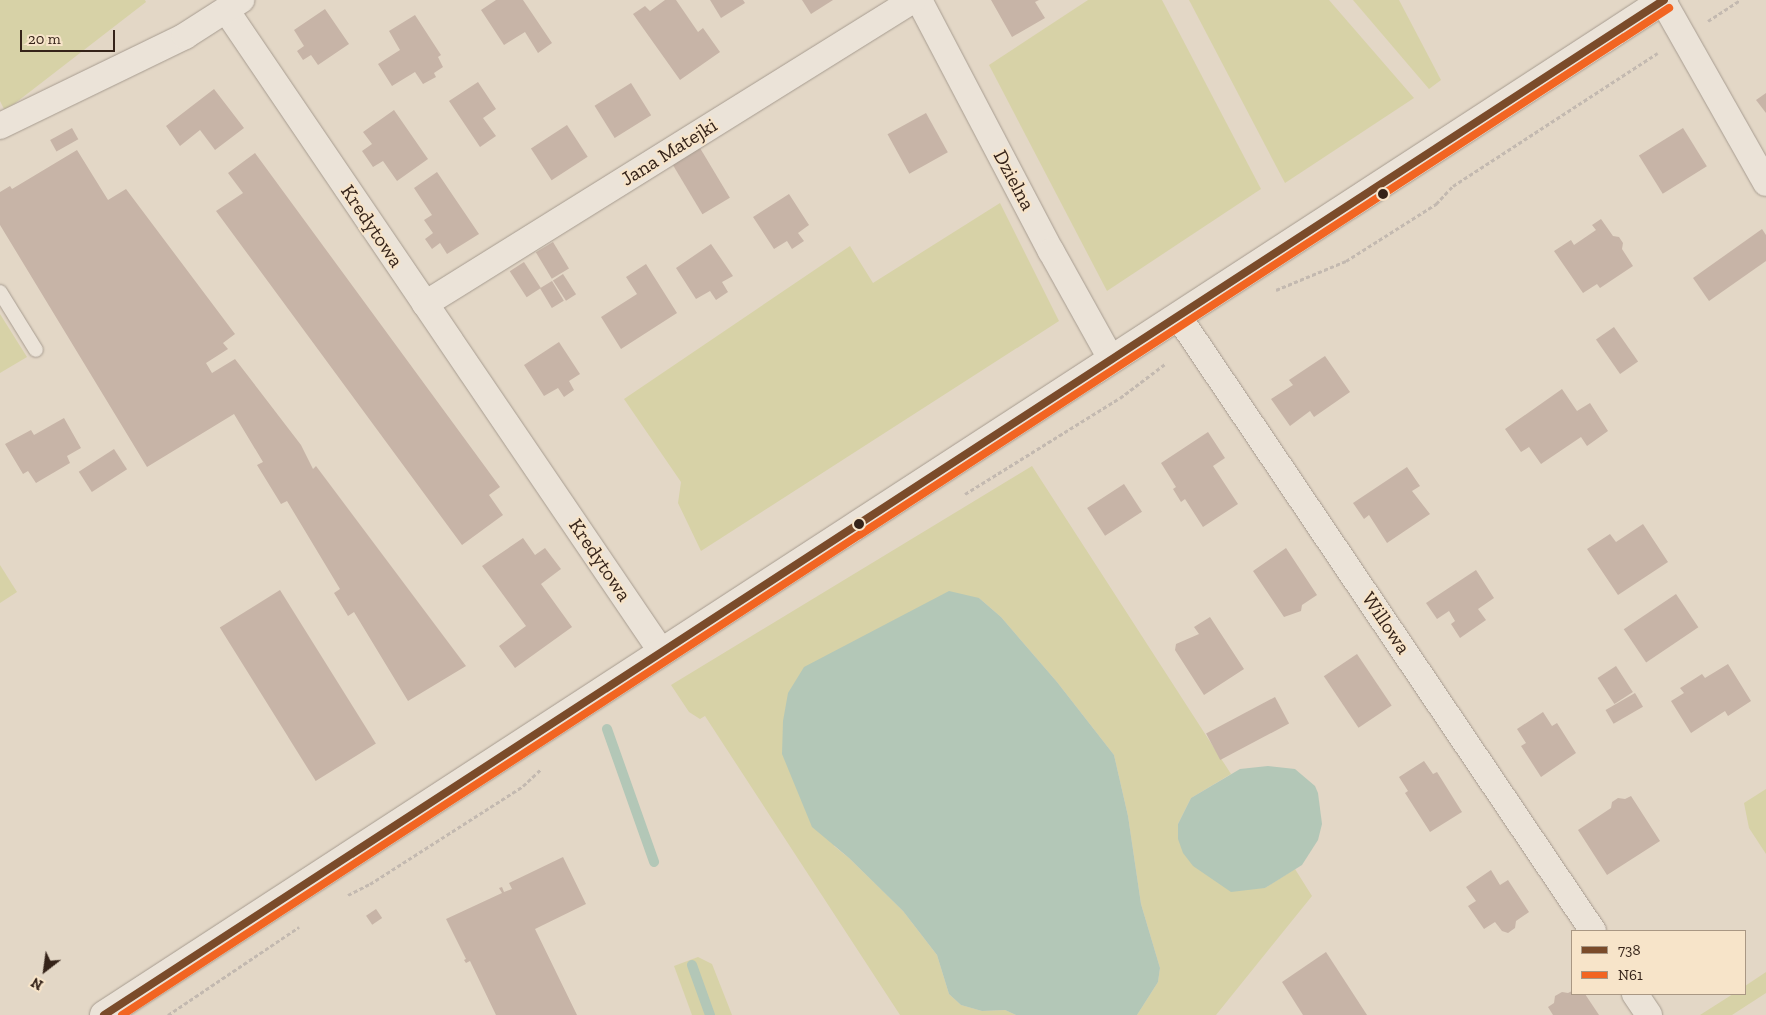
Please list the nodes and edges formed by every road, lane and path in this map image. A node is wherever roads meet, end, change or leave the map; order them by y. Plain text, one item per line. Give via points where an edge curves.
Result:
1 (913, 0) edge
2 (919, 0) edge
3 (1740, 0) edge
4 (1663, 1) edge
5 (233, 5) edge
6 (1704, 23) dead end
7 (1661, 52) dead end
8 (0, 126) edge
9 (1766, 183) edge
10 (1314, 274) dead end
11 (0, 292) edge
12 (425, 304) junction
13 (1178, 316) junction
14 (36, 350) dead end
15 (1111, 359) junction
16 (661, 651) junction
17 (544, 766) dead end
18 (341, 898) dead end
19 (306, 921) dead end
20 (1592, 930) edge
21 (1636, 995) edge
22 (104, 1015) edge
23 (168, 1015) edge
24 (1649, 1015) edge

1 - 12 street, Jana Matejki
2 - 15 street, Dzielna
3 - 6 path
4 - 9 street
4 - 13 street
5 - 8 street, Kredytowa via 185,36
5 - 12 street, Kredytowa
7 - 10 path via 1453,186 1436,204 1346,261
11 - 14 lane
12 - 16 street, Kredytowa
13 - 15 street
13 - 20 street, Willowa
15 - 16 street
16 - 22 street
17 - 18 path via 523,786 370,884
19 - 23 path
21 - 24 street

